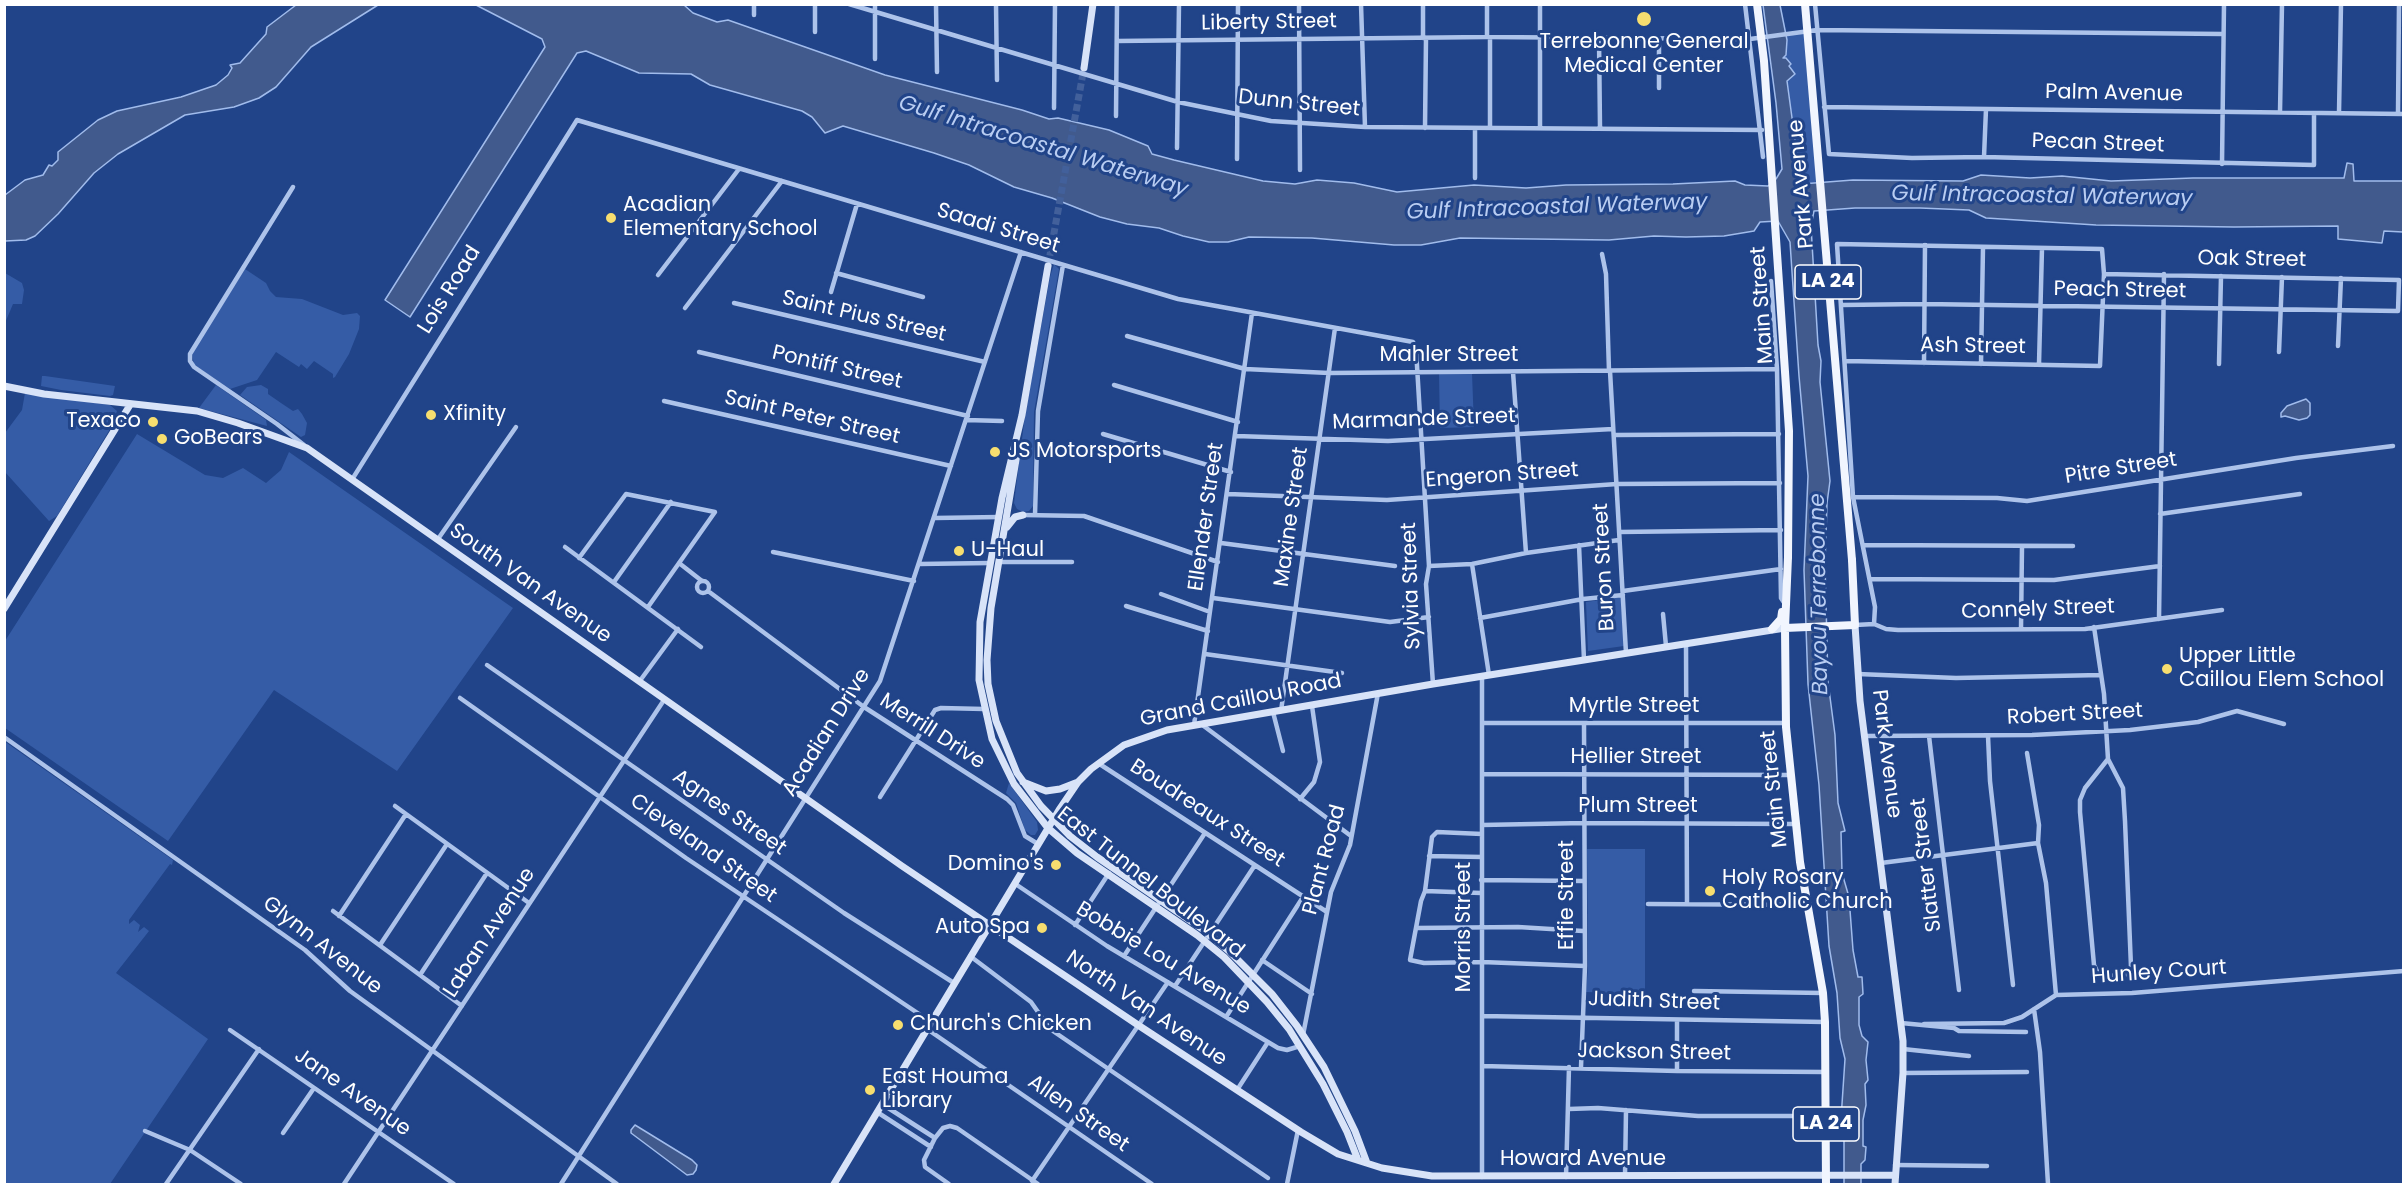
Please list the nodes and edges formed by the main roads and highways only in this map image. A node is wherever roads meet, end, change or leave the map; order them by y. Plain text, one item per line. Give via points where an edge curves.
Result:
1 (1093, 4) edge
2 (1757, 4) edge
3 (1805, 4) edge
4 (1084, 68) tunnel mouth
5 (1048, 266) tunnel mouth
6 (4, 386) edge
7 (130, 405) junction
8 (1018, 436) junction
9 (1010, 500) junction
10 (1005, 531) junction
11 (993, 548) junction
12 (999, 562) junction
13 (990, 563) junction
14 (996, 580) junction
15 (1786, 605) junction
16 (4, 609) edge
17 (1855, 625) junction
18 (1785, 628) junction
19 (1772, 629) junction
20 (1023, 782) junction
21 (1078, 782) junction
22 (1053, 820) junction
23 (1048, 828) junction
24 (989, 923) junction
25 (1284, 1121) joint
26 (1358, 1160) junction
27 (1367, 1163) junction
28 (1895, 1175) junction
29 (1826, 1180) edge
30 (836, 1184) edge
31 (1895, 1185) edge

1 - 4 main road
2 - 15 main road, Main Street / LA 24, bridge via 1790,431
3 - 17 main road, Park Avenue / LA 24, bridge
5 - 8 main road, East Tunnel Boulevard
6 - 7 main road, South Van Avenue
7 - 16 main road
7 - 24 main road, South Van Avenue via 197,411 307,448
8 - 9 main road, East Tunnel Boulevard
8 - 11 main road, East Tunnel Boulevard
9 - 10 main road, East Tunnel Boulevard
9 - 10 main road via 1023,515 1012,518
10 - 12 main road, East Tunnel Boulevard
11 - 12 main road
11 - 13 main road, East Tunnel Boulevard
12 - 14 main road, East Tunnel Boulevard
13 - 14 main road
13 - 23 main road, East Tunnel Boulevard via 978,647 984,709 1009,776
14 - 20 main road, East Tunnel Boulevard via 987,638 988,684 1005,748
15 - 18 main road, Main Street / LA 24
15 - 19 main road
17 - 18 main road, Grand Caillou Road
17 - 28 main road, Park Avenue via 1864,736 1903,1049
18 - 19 main road, Grand Caillou Road
18 - 29 main road, Main Street / LA 24 via 1790,775 1825,1022
19 - 21 main road, Grand Caillou Road via 1155,733 1136,739 1098,763
20 - 21 main road via 1046,791
20 - 22 main road, East Tunnel Boulevard
21 - 22 main road, Grand Caillou Road
22 - 23 main road, Grand Caillou Road
22 - 27 main road, East Tunnel Boulevard via 1209,934 1272,994 1303,1035 1340,1099
23 - 24 main road, Grand Caillou Road
23 - 26 main road, East Tunnel Boulevard via 1077,853 1204,941 1248,981 1300,1046 1334,1104
24 - 25 main road, North Van Avenue
24 - 30 main road, Grand Caillou Road
25 - 26 main road, Howard Avenue via 1326,1148
26 - 27 main road, Howard Avenue
27 - 29 main road, Howard Avenue via 1432,1176
28 - 29 main road, Howard Avenue
28 - 31 main road, Park Avenue

